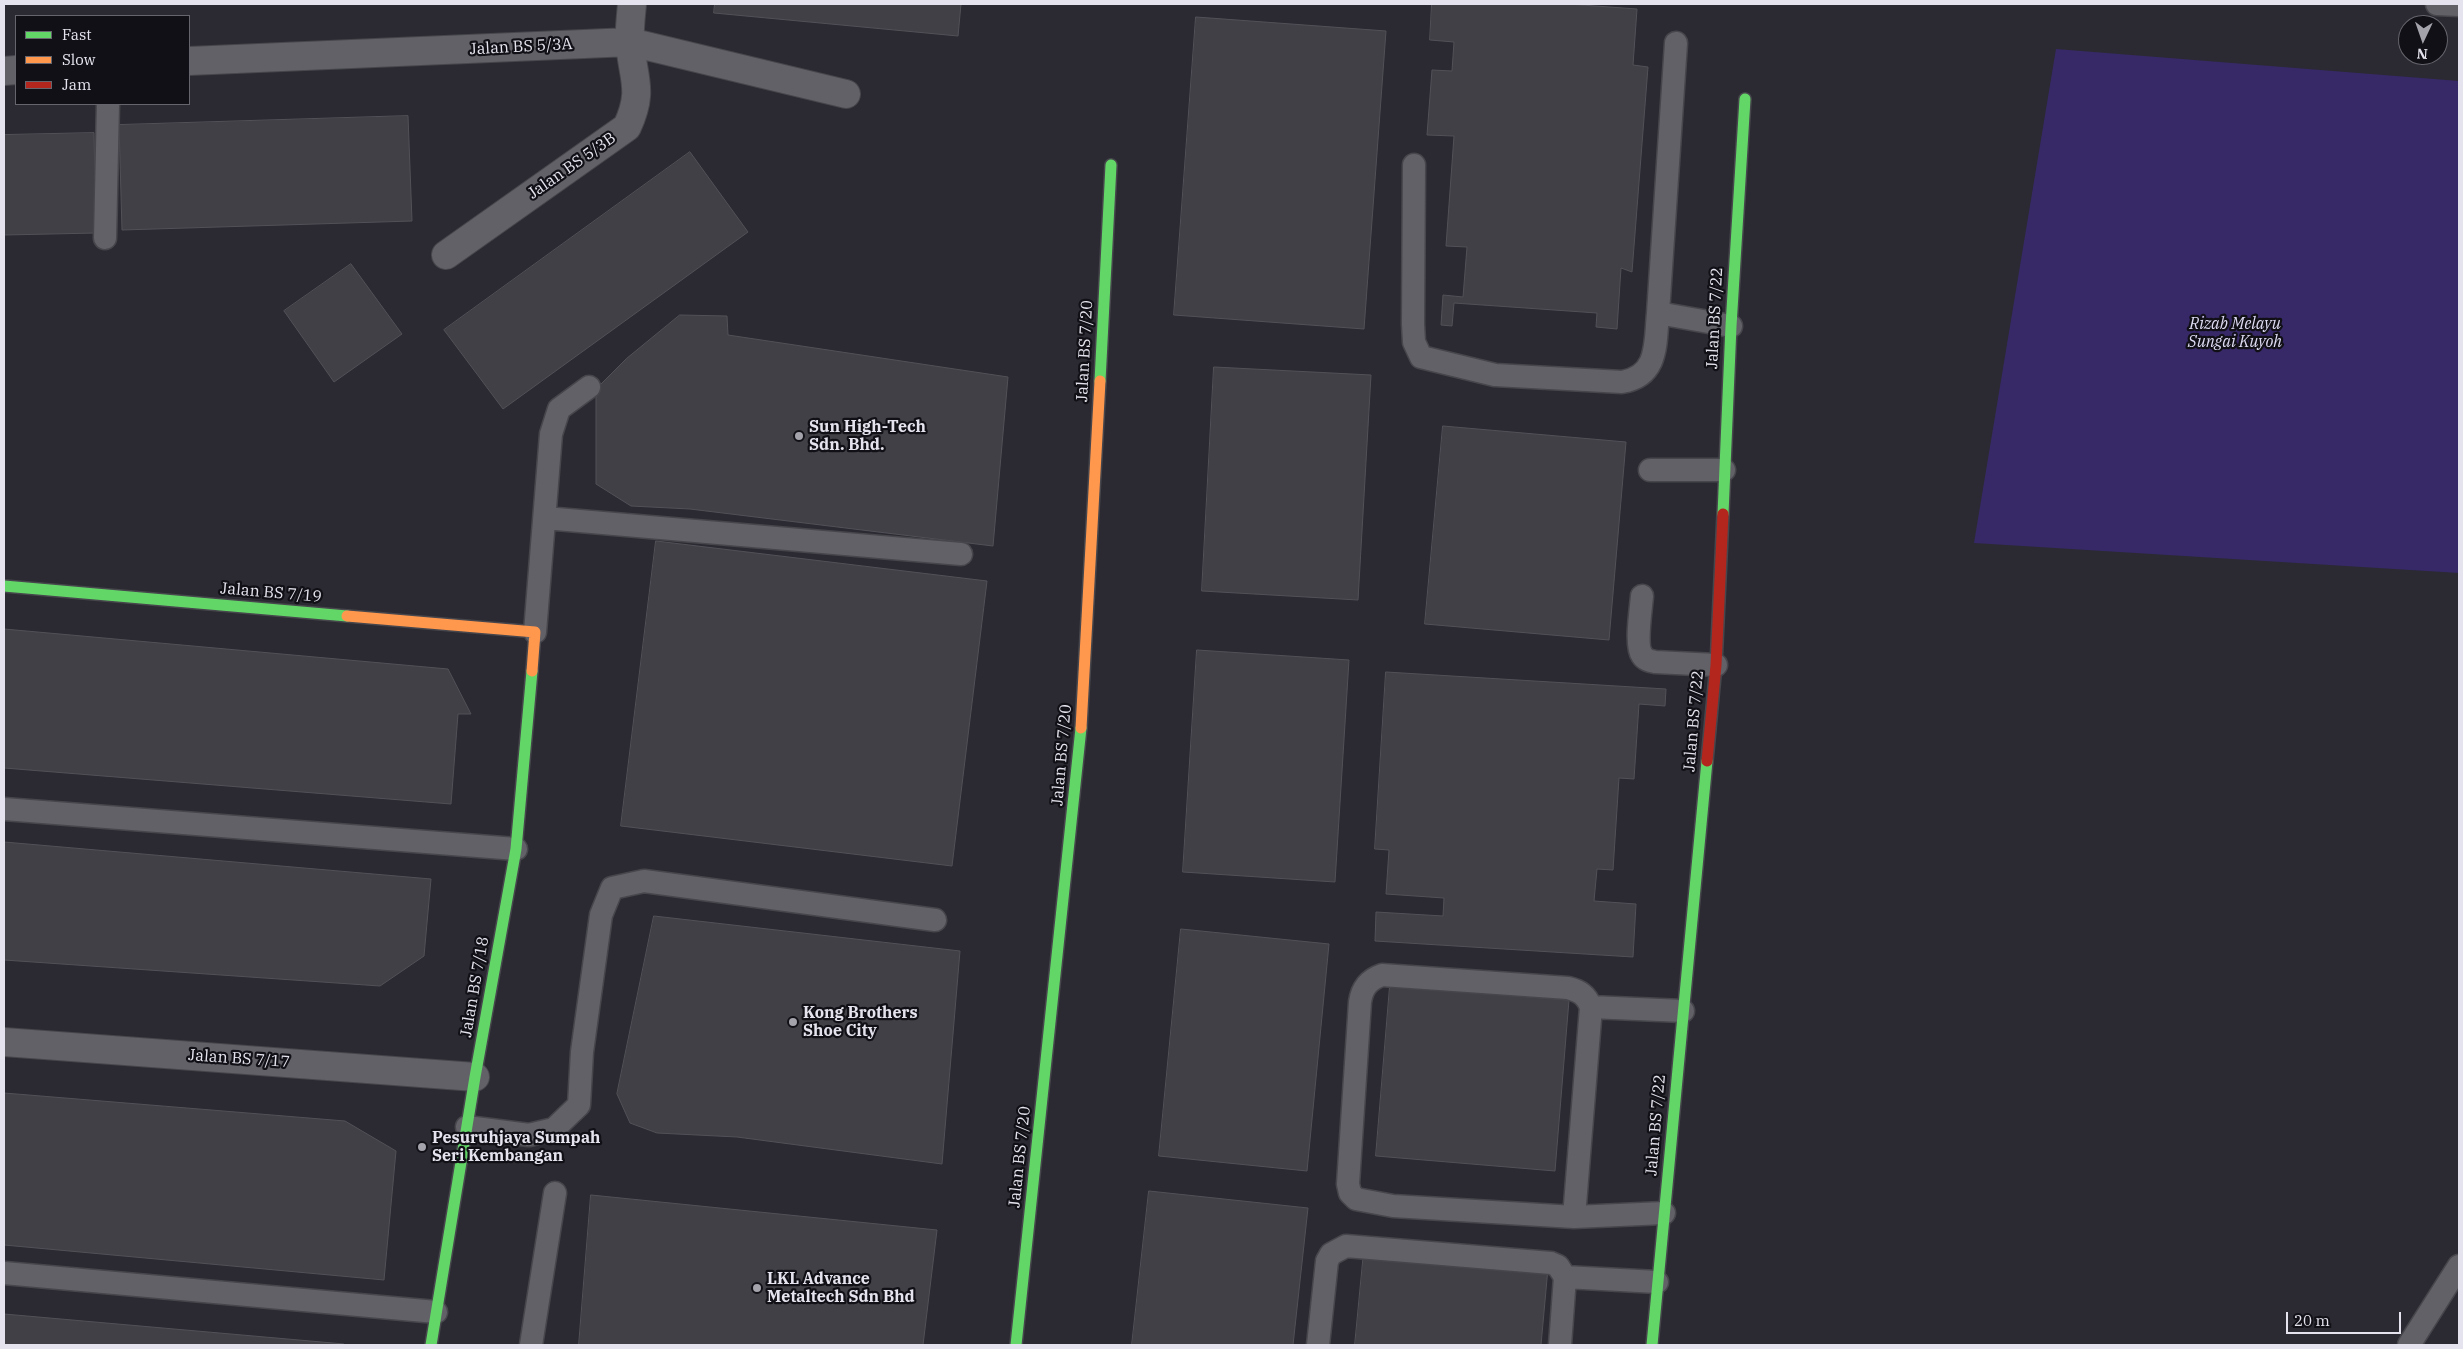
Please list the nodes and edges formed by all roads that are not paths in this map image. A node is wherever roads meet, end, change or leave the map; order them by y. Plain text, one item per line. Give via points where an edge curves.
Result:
1 (632, 4) edge
2 (2437, 4) edge
3 (2459, 5) edge
4 (630, 42) junction
5 (1676, 43) dead end
6 (190, 61) edge
7 (846, 94) dead end
8 (1745, 99) dead end
9 (108, 105) edge
10 (1111, 165) dead end
11 (1414, 165) dead end
12 (105, 238) dead end
13 (446, 256) dead end
14 (1658, 313) junction
15 (1730, 326) junction
16 (589, 387) dead end
17 (1650, 470) dead end
18 (1724, 470) junction
19 (545, 518) junction
20 (961, 554) dead end
21 (4, 586) edge
22 (1642, 596) dead end
23 (535, 632) junction
24 (1716, 665) junction
25 (4, 809) edge
26 (516, 849) junction
27 (935, 920) dead end
28 (1591, 1007) junction
29 (1683, 1011) junction
30 (4, 1042) edge
31 (475, 1077) junction
32 (467, 1127) junction
33 (555, 1193) dead end
34 (1664, 1214) junction
35 (1574, 1217) junction
36 (2459, 1266) edge
37 (4, 1273) edge
38 (1565, 1277) junction
39 (1657, 1282) junction
40 (436, 1312) junction
41 (431, 1345) edge
42 (531, 1345) edge
43 (1016, 1345) edge
44 (1318, 1345) edge
45 (1560, 1345) edge
46 (1652, 1345) edge
47 (2409, 1345) edge

1 - 4 street, Jalan BS 5/3B
2 - 3 lane
4 - 6 street, Jalan BS 5/3A
4 - 7 street, Jalan BS 5/3A
4 - 13 street, Jalan BS 5/3B via 637,99 627,127
5 - 14 lane
8 - 15 street, Jalan BS 7/22
9 - 12 lane
10 - 43 street, Jalan BS 7/20 via 1080,754
11 - 14 lane via 1413,324 1414,342 1421,357 1495,374 1633,380 1649,367
14 - 15 lane
15 - 18 street, Jalan BS 7/22
16 - 19 lane via 559,409 556,417 551,434
17 - 18 lane
18 - 24 street, Jalan BS 7/22
19 - 20 lane
19 - 23 lane
21 - 23 street, Jalan BS 7/19
22 - 24 lane via 1639,646 1647,660
23 - 26 street, Jalan BS 7/18
24 - 29 street, Jalan BS 7/22
25 - 26 lane
26 - 31 street, Jalan BS 7/18
27 - 32 lane via 644,881 612,888 601,915 582,1052 579,1105 554,1129 529,1135
28 - 29 lane
28 - 35 lane
28 - 35 lane via 1586,997 1568,988 1382,975 1367,984 1361,992 1360,1002 1348,1184 1356,1199 1393,1206
29 - 34 street, Jalan BS 7/22
30 - 31 street, Jalan BS 7/17
31 - 32 street, Jalan BS 7/18
32 - 40 street, Jalan BS 7/18
33 - 42 lane
34 - 35 lane
34 - 39 street, Jalan BS 7/22
36 - 47 lane
37 - 40 lane
38 - 39 lane
38 - 44 lane via 1558,1266 1551,1263 1346,1246 1331,1254 1327,1261
38 - 45 lane
39 - 46 street, Jalan BS 7/22
40 - 41 street, Jalan BS 7/18

